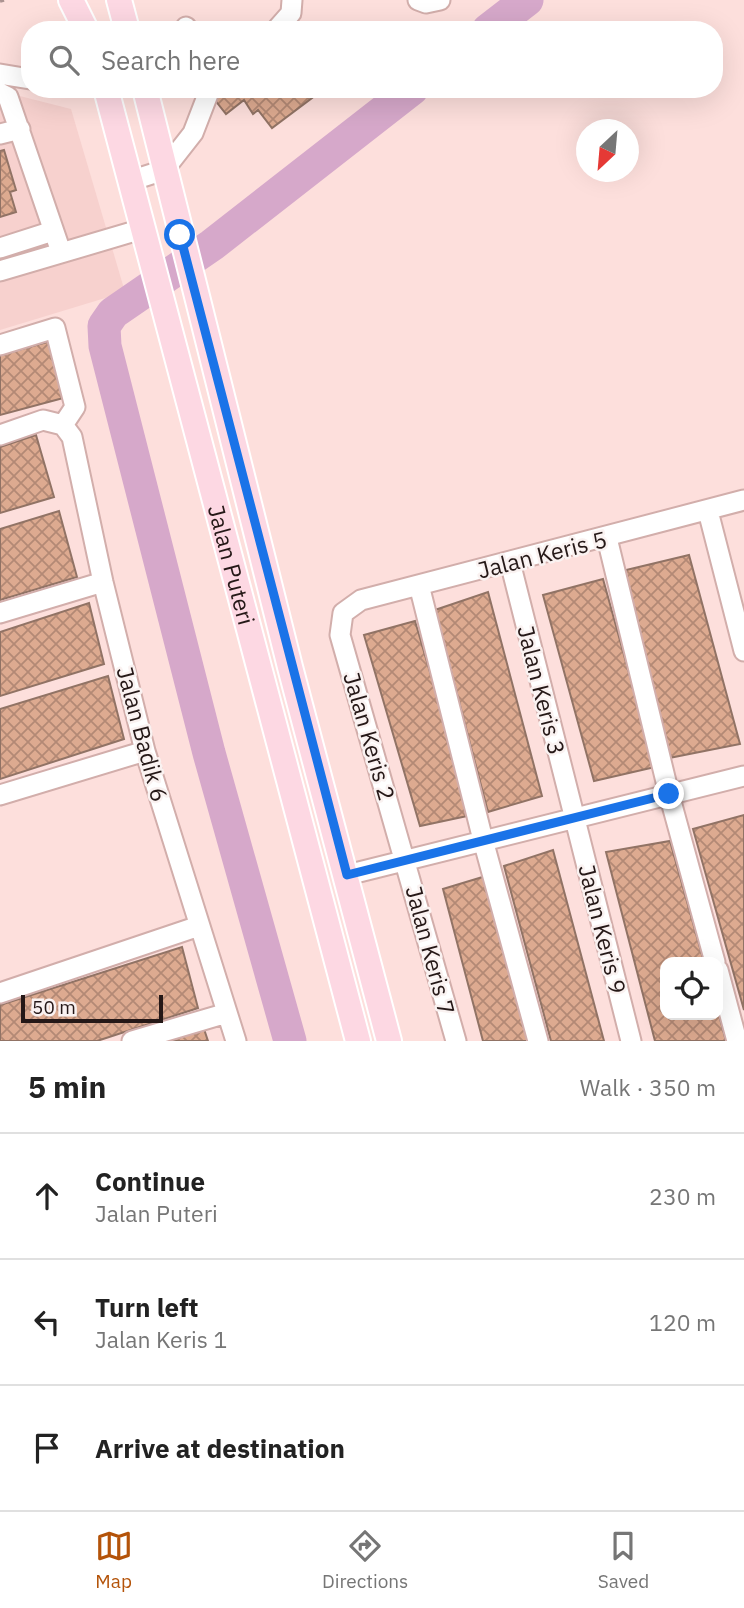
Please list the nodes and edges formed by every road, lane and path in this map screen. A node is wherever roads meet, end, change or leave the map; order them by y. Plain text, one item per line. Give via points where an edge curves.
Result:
1 (71, 0) edge
2 (120, 0) edge
3 (292, 0) edge
4 (418, 0) edge
5 (440, 0) edge
6 (82, 21) edge
7 (125, 21) edge
8 (285, 21) edge
9 (0, 74) edge
10 (21, 78) edge
11 (0, 93) edge
12 (108, 98) edge
13 (147, 98) edge
14 (207, 98) edge
15 (20, 129) junction
16 (0, 134) edge
17 (164, 170) junction
18 (130, 181) junction
19 (53, 231) junction
20 (144, 237) junction
21 (0, 248) edge
22 (61, 252) junction
23 (0, 271) edge
24 (0, 345) edge
25 (63, 425) junction
26 (0, 435) edge
27 (744, 500) edge
28 (708, 511) junction
29 (607, 538) junction
30 (510, 562) junction
31 (103, 582) junction
32 (419, 585) junction
33 (0, 613) edge
34 (343, 613) joint
35 (744, 651) edge
36 (290, 667) junction
37 (258, 674) junction
38 (145, 751) junction
39 (744, 776) edge
40 (669, 794) junction
41 (0, 795) edge
42 (575, 817) junction
43 (482, 840) junction
44 (406, 859) junction
45 (347, 875) junction
46 (199, 926) junction
47 (715, 957) edge
48 (723, 989) edge
49 (0, 993) edge
50 (227, 1013) junction
51 (132, 1041) edge
52 (236, 1041) edge
53 (358, 1041) edge
54 (389, 1041) edge
55 (456, 1041) edge
56 (538, 1041) edge
57 (631, 1041) edge
58 (737, 1041) edge

1 - 6 main road
2 - 7 main road
3 - 8 street
4 - 5 street
9 - 10 street
11 - 15 street via 8,97
12 - 18 main road, Jalan Puteri
13 - 17 main road, Jalan Puteri
14 - 17 street via 193,133
15 - 16 street
15 - 19 street
17 - 18 street
17 - 36 main road, Jalan Puteri
18 - 20 main road, Jalan Puteri
19 - 21 street
19 - 22 street
20 - 22 street
20 - 37 main road, Jalan Puteri
22 - 23 street
24 - 25 street via 55,328 75,407
25 - 26 street via 43,421
25 - 31 street, Jalan Badik 6 via 72,437
27 - 28 street, Jalan Keris 5
28 - 29 street, Jalan Keris 5
28 - 35 street
29 - 30 street, Jalan Keris 5
29 - 40 street
30 - 32 street, Jalan Keris 5
30 - 42 street, Jalan Keris 3
31 - 33 street
31 - 38 street, Jalan Badik 6
32 - 34 street, Jalan Keris 5 via 361,600
32 - 43 street
34 - 44 street, Jalan Keris 2 via 340,635
36 - 37 main road
36 - 45 main road, Jalan Puteri
37 - 53 main road, Jalan Puteri
38 - 41 street
38 - 46 street, Jalan Badik 6
39 - 40 street
40 - 42 street
40 - 47 street
42 - 43 street
42 - 57 street, Jalan Keris 9
43 - 44 street
43 - 56 street
44 - 45 street
44 - 55 street, Jalan Keris 7
45 - 54 main road, Jalan Puteri
46 - 49 street
46 - 50 street, Jalan Badik 6
48 - 58 street
50 - 51 street
50 - 52 street, Jalan Badik 6

